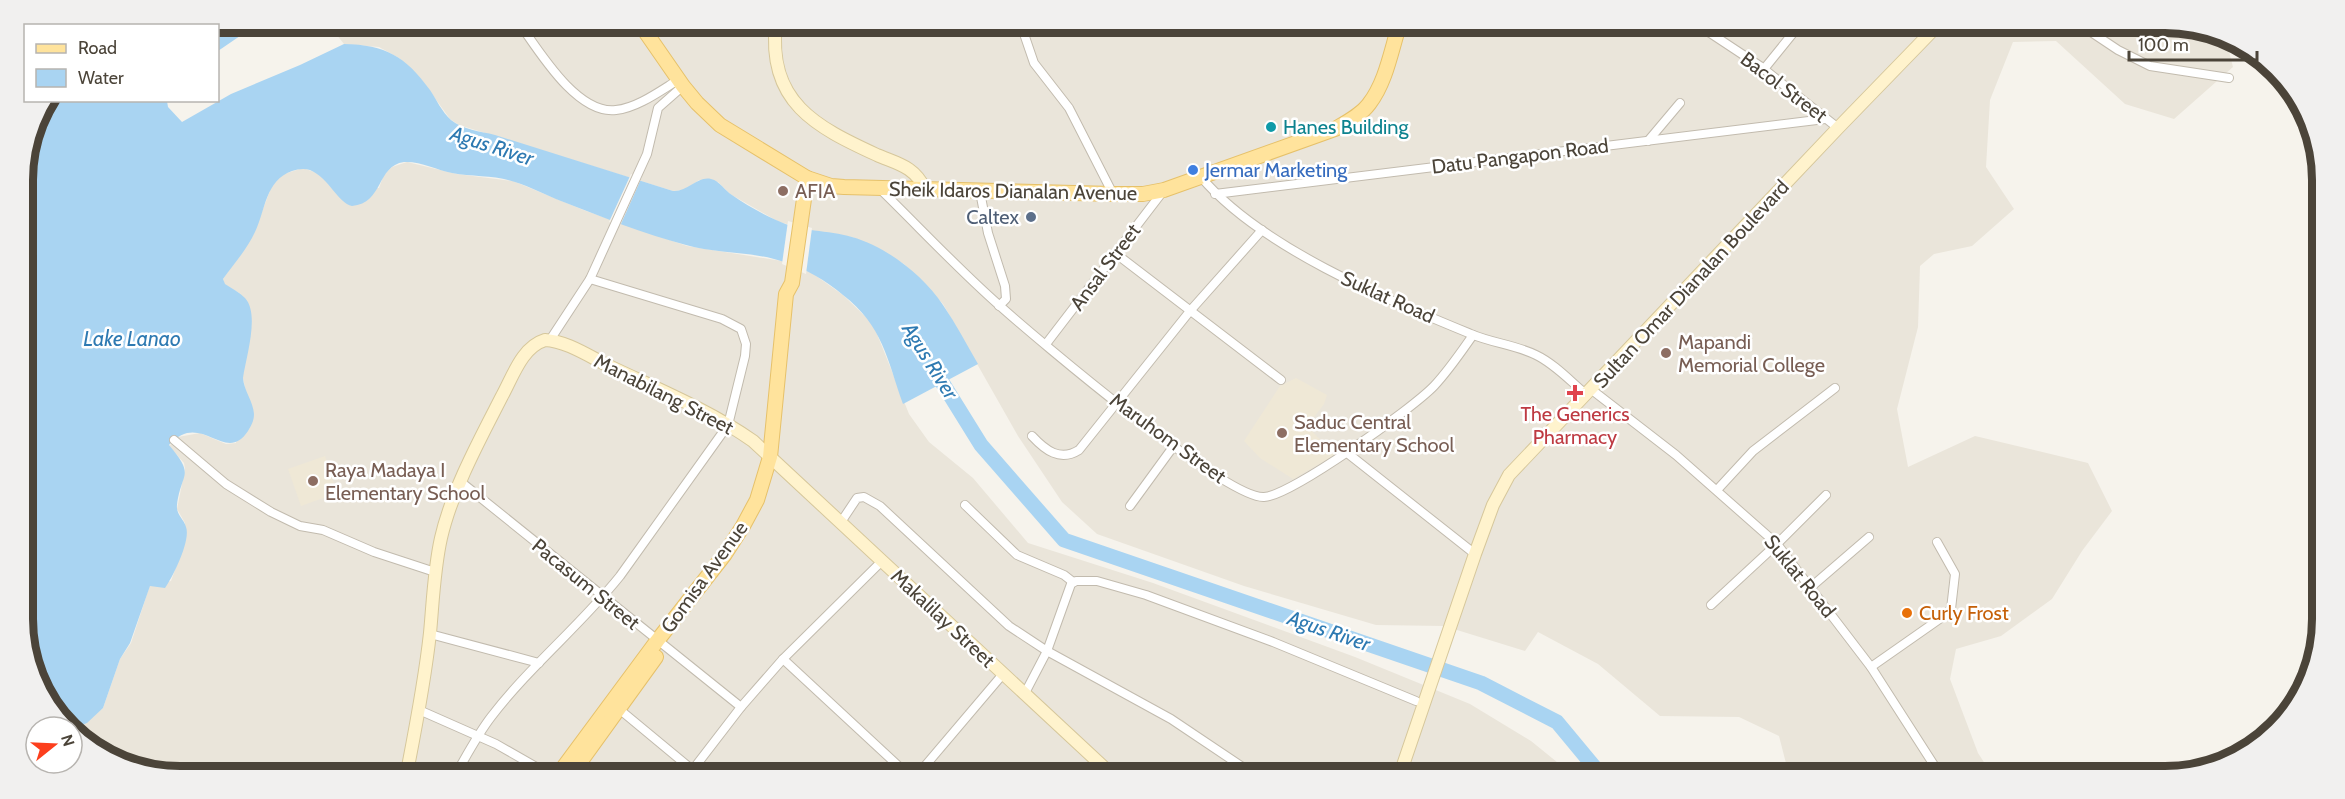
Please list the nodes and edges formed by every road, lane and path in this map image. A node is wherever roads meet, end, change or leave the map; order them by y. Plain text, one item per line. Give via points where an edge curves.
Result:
1 (527, 33) edge
2 (646, 33) edge
3 (776, 33) edge
4 (1024, 33) edge
5 (1397, 33) edge
6 (1710, 33) edge
7 (1793, 33) edge
8 (1930, 33) edge
9 (2092, 33) edge
10 (1764, 69) junction
11 (2229, 78) dead end
12 (680, 83) junction
13 (1680, 103) dead end
14 (1825, 119) junction
15 (1838, 128) junction
16 (1648, 141) junction
17 (1201, 177) junction
18 (807, 178) junction
19 (880, 188) junction
20 (925, 189) junction
21 (1164, 190) junction
22 (980, 192) junction
23 (1113, 194) junction
24 (1215, 194) junction
25 (1262, 230) junction
26 (1115, 253) junction
27 (590, 279) junction
28 (999, 306) junction
29 (1191, 311) junction
30 (1473, 335) junction
31 (548, 340) junction
32 (1046, 344) junction
33 (1281, 380) dead end
34 (1835, 388) dead end
35 (1589, 392) junction
36 (1117, 402) junction
37 (728, 425) junction
38 (1032, 436) dead end
39 (174, 440) dead end
40 (1173, 447) junction
41 (1346, 452) junction
42 (773, 460) junction
43 (461, 482) junction
44 (1717, 489) junction
45 (1826, 495) dead end
46 (965, 505) dead end
47 (1130, 506) dead end
48 (841, 522) junction
49 (1869, 537) dead end
50 (1937, 543) dead end
51 (1777, 544) junction
52 (1475, 554) junction
53 (882, 561) junction
54 (435, 572) junction
55 (1073, 582) junction
56 (1811, 587) junction
57 (602, 598) junction
58 (1711, 605) dead end
59 (430, 634) junction
60 (660, 644) junction
61 (1047, 651) junction
62 (783, 659) junction
63 (539, 663) junction
64 (1871, 667) junction
65 (1003, 674) junction
66 (1024, 695) junction
67 (1420, 699) junction
68 (741, 708) junction
69 (619, 709) junction
70 (419, 710) junction
71 (477, 735) junction
72 (408, 766) edge
73 (460, 766) edge
74 (534, 766) edge
75 (565, 766) edge
76 (577, 766) edge
77 (686, 766) edge
78 (698, 766) edge
79 (898, 766) edge
80 (925, 766) edge
81 (1101, 766) edge
82 (1242, 766) edge
83 (1402, 766) edge
84 (1935, 766) edge

1 - 12 street via 573,91 594,107 619,110
2 - 12 main road, Sheik Idaros Dianalan Avenue
3 - 20 main road via 775,51 783,78 801,111 833,133 913,171
4 - 23 street via 1034,63 1070,108
5 - 17 main road, Sheik Idaros Dianalan Avenue via 1381,82 1369,105 1355,117 1335,129
6 - 10 street, Bacol Street
7 - 10 street
8 - 15 main road, Sultan Omar Dianalan Boulevard
9 - 11 street via 2150,66
10 - 14 street, Bacol Street
12 - 18 main road, Sheik Idaros Dianalan Avenue via 720,125
12 - 27 street via 658,108 647,154
13 - 16 street
14 - 15 street, Bacol Street
14 - 16 street, Datu Pangapon Road
15 - 35 main road, Sultan Omar Dianalan Boulevard
16 - 24 street, Datu Pangapon Road
17 - 21 main road, Sheik Idaros Dianalan Avenue
17 - 24 street, Suklat Road
18 - 19 main road, Sheik Idaros Dianalan Avenue via 831,186
18 - 42 main road, Gomisa Avenue
19 - 20 main road, Sheik Idaros Dianalan Avenue
19 - 28 street, Maruhom Street
20 - 22 main road, Sheik Idaros Dianalan Avenue
21 - 23 main road, Sheik Idaros Dianalan Avenue
21 - 26 street, Ansal Street
22 - 23 main road, Sheik Idaros Dianalan Avenue
22 - 28 street via 1005,286 1006,299
24 - 25 street, Suklat Road
25 - 29 street
25 - 30 street, Suklat Road via 1338,275
26 - 29 street
26 - 32 street, Ansal Street
27 - 31 street
27 - 37 street via 722,319 741,329 745,356
28 - 32 street, Maruhom Street
29 - 33 street
29 - 36 street
30 - 35 street, Suklat Road via 1537,355
30 - 41 street, Maruhom Street via 1434,387
31 - 37 main road, Manabilang Street
31 - 43 main road via 531,348 521,360
32 - 36 street, Maruhom Street
34 - 44 street via 1753,451
35 - 44 street, Suklat Road
35 - 52 main road, Sultan Omar Dianalan Boulevard via 1509,475
36 - 38 street via 1071,455 1056,454
36 - 40 street, Maruhom Street
37 - 42 main road, Manabilang Street
37 - 57 street via 664,518
39 - 54 street via 226,484 291,522
40 - 41 street, Maruhom Street via 1223,480 1265,497 1286,489
40 - 47 street
41 - 52 street
42 - 48 main road, Makalilay Street
42 - 60 main road, Gomisa Avenue via 763,503 749,529
43 - 54 main road via 446,519
43 - 57 street, Pacasum Street
44 - 51 street, Suklat Road
45 - 51 street
46 - 55 street via 1017,555
48 - 53 main road, Makalilay Street
48 - 61 street via 857,498 864,496 880,506 1009,626
49 - 56 street
50 - 64 street via 1955,574 1951,609
51 - 56 street, Suklat Road
51 - 58 street
52 - 67 main road, Sultan Omar Dianalan Boulevard
53 - 62 street
53 - 65 main road, Makalilay Street
54 - 59 main road
55 - 61 street
55 - 67 street via 1097,581 1146,595
56 - 64 street, Suklat Road
57 - 60 street, Pacasum Street
57 - 63 street
59 - 63 street
59 - 70 main road
60 - 68 street, Pacasum Street
60 - 69 main road, Gomisa Avenue
60 - 75 main road, Gomisa Avenue
61 - 66 street
61 - 82 street via 1171,719
62 - 68 street
62 - 79 street
63 - 71 street
64 - 84 street, Suklat Road
65 - 66 main road, Makalilay Street
65 - 80 street
66 - 81 main road, Makalilay Street
67 - 83 main road, Sultan Omar Dianalan Boulevard
68 - 78 street
69 - 76 main road, Gomisa Avenue
69 - 77 street
70 - 71 street
70 - 72 main road
71 - 73 street
71 - 74 street

